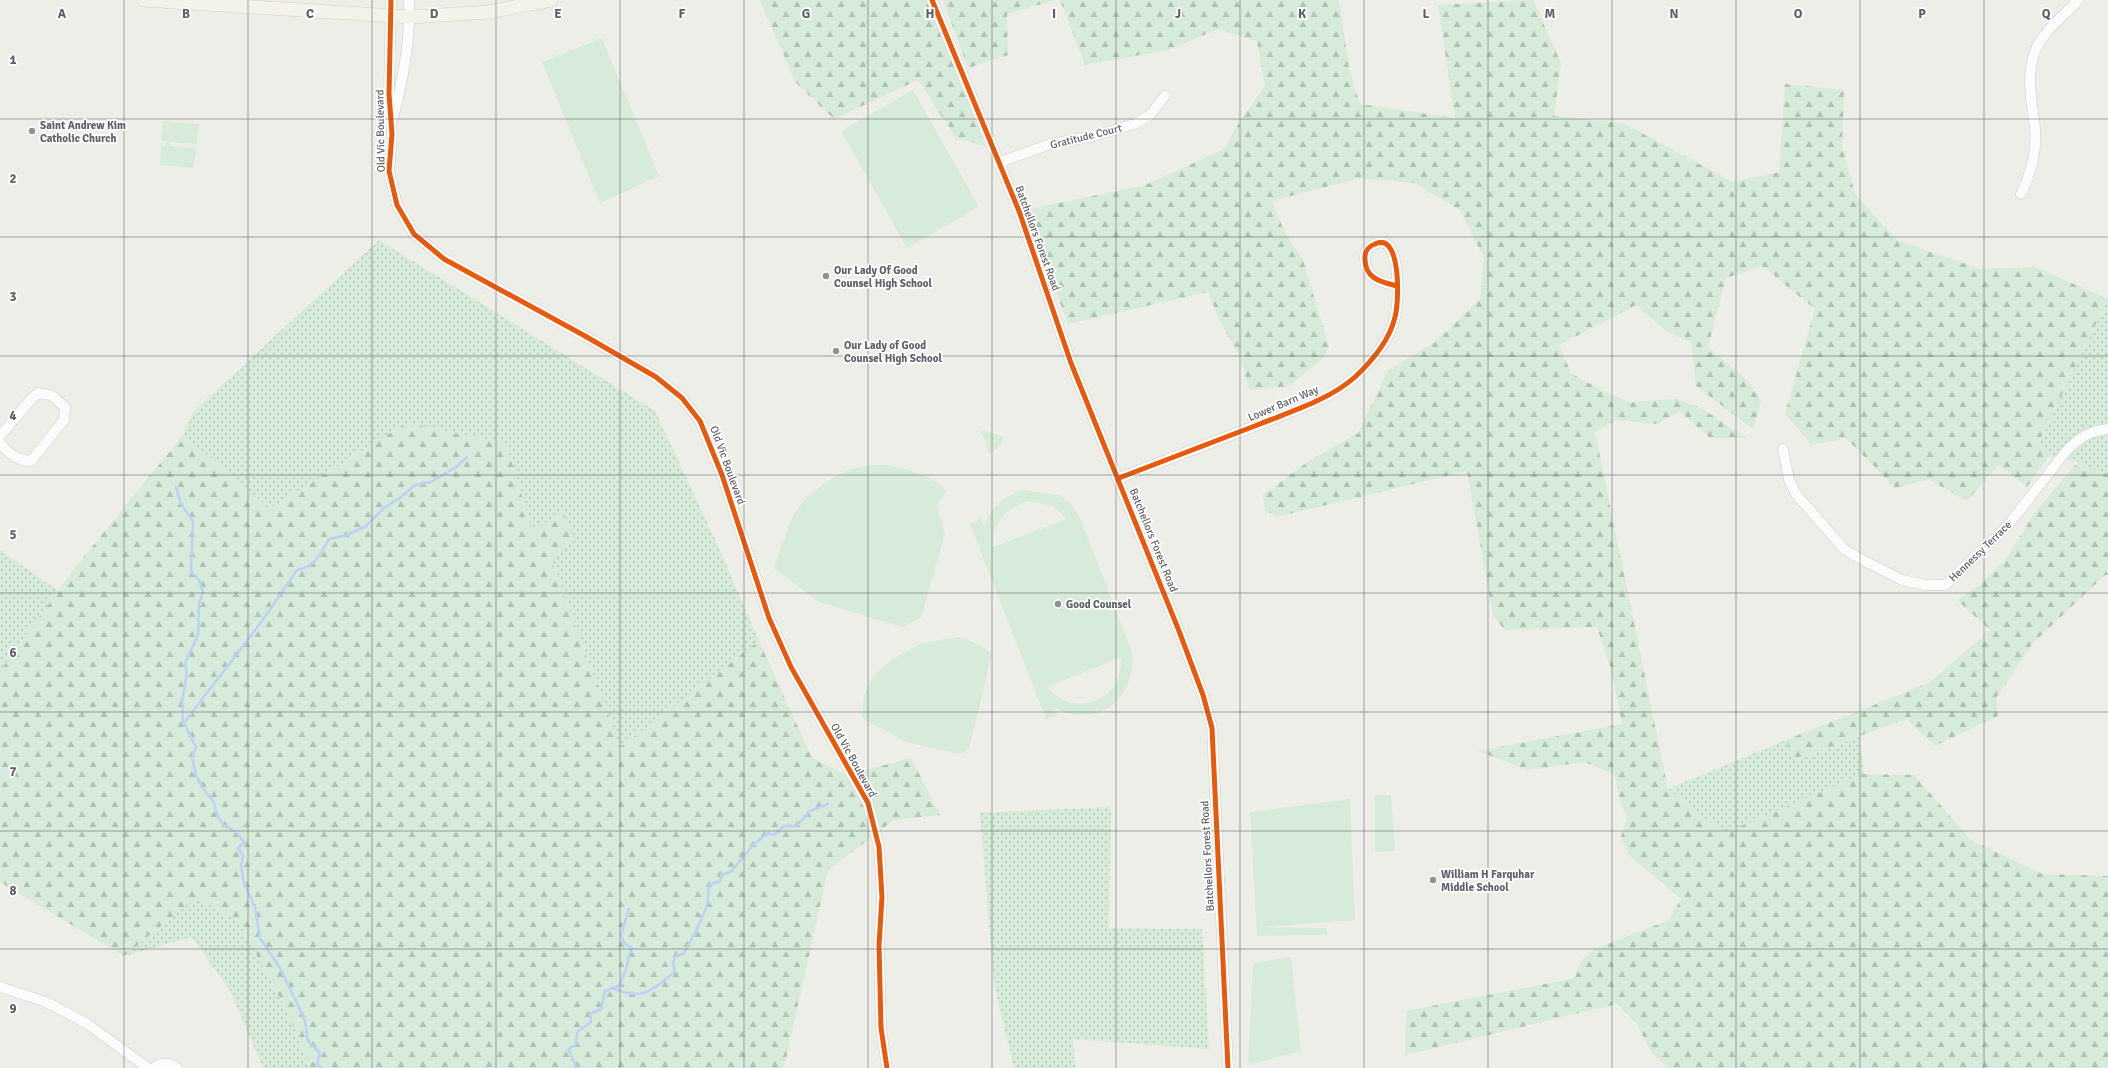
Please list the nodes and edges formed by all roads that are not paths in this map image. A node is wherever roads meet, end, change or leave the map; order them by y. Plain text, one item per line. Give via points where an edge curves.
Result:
1 (144, 0) edge
2 (390, 0) edge
3 (409, 0) edge
4 (551, 0) edge
5 (932, 0) edge
6 (2078, 0) edge
7 (390, 17) junction
8 (410, 17) junction
9 (1165, 96) dead end
10 (391, 125) junction
11 (998, 163) junction
12 (2021, 194) dead end
13 (1397, 286) dead end
14 (2108, 429) edge
15 (0, 436) edge
16 (0, 443) edge
17 (1783, 450) dead end
18 (1119, 478) junction
19 (0, 987) edge
20 (148, 1068) edge
21 (154, 1068) edge
22 (177, 1068) edge
23 (887, 1068) edge
24 (1228, 1068) edge

1 - 7 main road
2 - 7 street, Old Vic Boulevard
3 - 8 street, Old Vic Boulevard
4 - 8 main road via 488,12
5 - 11 street, Batchellors Forest Road
6 - 12 street via 2047,32 2036,51 2030,83 2035,128 2034,154 2029,178
7 - 8 main road
7 - 10 street, Old Vic Boulevard
8 - 10 street, Old Vic Boulevard via 402,87
9 - 11 street, Gratitude Court via 1149,116 1134,124 1094,136 1050,144
10 - 23 street, Old Vic Boulevard via 389,171 397,205 421,242 444,259 656,377 682,398 700,421 722,475 769,618 784,653 868,803 879,848 882,897 878,945 881,1028
11 - 18 street, Batchellors Forest Road via 1023,222 1071,363
13 - 18 street, Lower Barn Way via 1396,317 1380,348 1354,377 1334,391 1298,409
14 - 17 street, Hennessy Terrace via 2093,431 2079,438 2005,529 1945,585 1925,586 1902,580 1844,549 1796,494 1789,480
15 - 16 street via 38,393 51,395 65,407 64,420 31,461 12,457
18 - 24 street, Batchellors Forest Road via 1182,638 1212,728
19 - 20 street via 46,1002 86,1024
21 - 22 street via 164,1063

